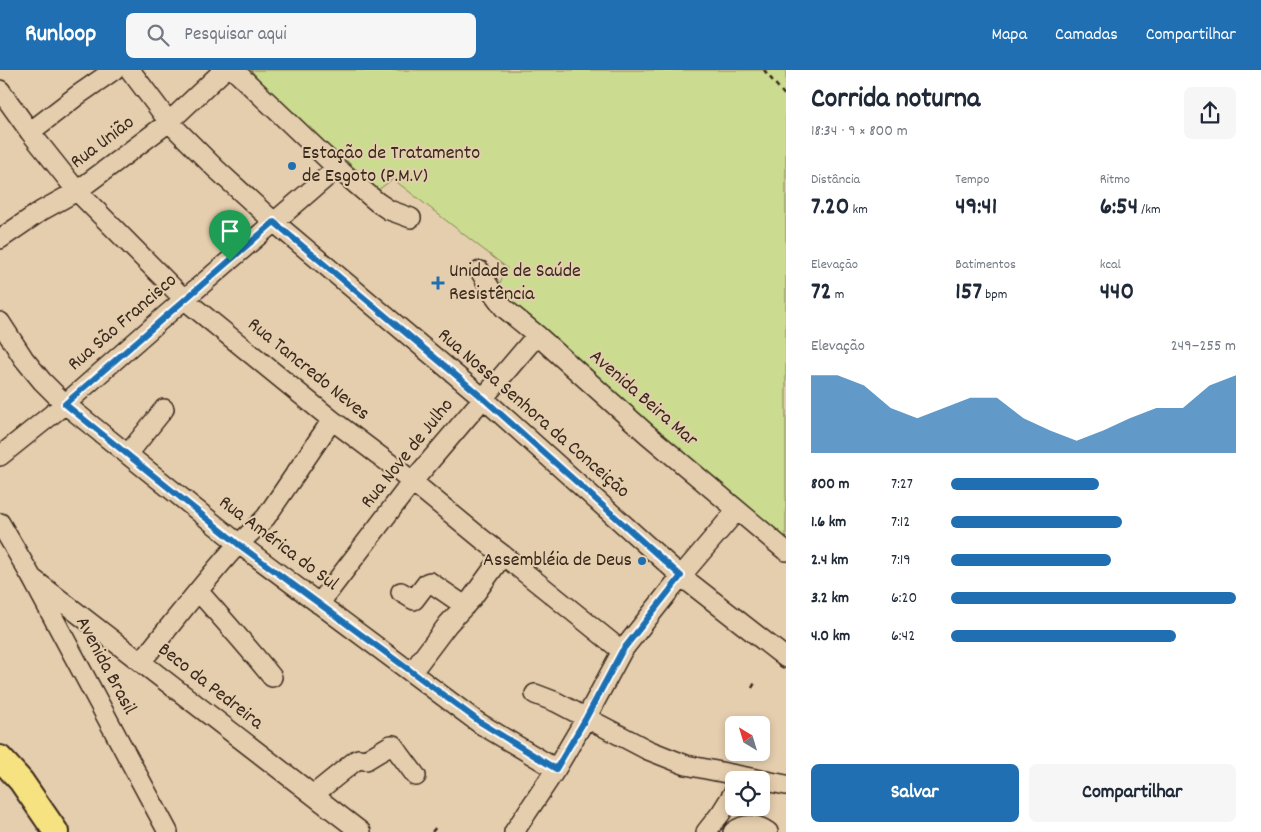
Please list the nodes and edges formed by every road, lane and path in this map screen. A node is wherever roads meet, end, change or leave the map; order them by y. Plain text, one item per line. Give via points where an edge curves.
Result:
1 (114, 70) edge
2 (130, 70) edge
3 (224, 70) edge
4 (234, 70) edge
5 (764, 70) edge
6 (0, 90) edge
7 (786, 98) edge
8 (168, 122) junction
9 (30, 132) junction
10 (337, 168) junction
11 (77, 191) junction
12 (411, 218) dead end
13 (274, 222) junction
14 (2, 234) edge
15 (480, 271) dead end
16 (185, 300) junction
17 (0, 322) edge
18 (536, 335) junction
19 (483, 398) junction
20 (65, 404) junction
21 (164, 409) dead end
22 (332, 420) junction
23 (128, 454) junction
24 (0, 456) edge
25 (412, 482) junction
26 (737, 510) junction
27 (0, 523) edge
28 (238, 544) junction
29 (786, 551) edge
30 (503, 555) junction
31 (681, 576) junction
32 (32, 578) junction
33 (198, 590) junction
34 (401, 592) dead end
35 (319, 604) junction
36 (465, 606) junction
37 (622, 651) junction
38 (786, 658) edge
39 (141, 662) junction
40 (412, 672) junction
41 (272, 676) dead end
42 (756, 682) dead end
43 (752, 688) dead end
44 (535, 694) dead end
45 (586, 718) junction
46 (0, 758) edge
47 (556, 769) junction
48 (416, 776) dead end
49 (725, 776) edge
50 (770, 782) edge
51 (785, 782) edge
52 (313, 795) junction
53 (725, 808) edge
54 (437, 826) dead end
55 (714, 829) edge
56 (56, 832) edge
57 (168, 832) edge
58 (361, 832) edge
59 (432, 832) edge
60 (514, 832) edge
61 (733, 832) edge
62 (768, 832) edge

1 - 9 street
2 - 8 street
3 - 8 street, Rua União
4 - 10 street
5 - 7 path
6 - 9 street, Rua Tancredo Neves
8 - 11 street, Rua União
8 - 13 street, Rua Nossa Senhora da Conceição
9 - 11 street, Rua Tancredo Neves
10 - 12 street via 377,202
10 - 13 street, Rua São Francisco
11 - 14 street, Rua União
11 - 16 street, Rua Tancredo Neves
13 - 16 street, Rua São Francisco
13 - 19 street, Rua Nossa Senhora da Conceição
15 - 18 street, Avenida Beira Mar via 504,308
16 - 20 street, Rua São Francisco
16 - 22 street, Rua Tancredo Neves
17 - 20 street, Rua América do Sul via 24,359
18 - 19 street, Rua Nove de Julho
18 - 26 street, Avenida Beira Mar
19 - 25 street, Rua Nove de Julho
19 - 31 street, Rua Nossa Senhora da Conceição
20 - 23 street, Rua América do Sul
20 - 24 street, Rua São Francisco
21 - 23 street
22 - 25 street, Rua Tancredo Neves
22 - 28 street via 266,517
23 - 28 street, Rua América do Sul
25 - 30 street, Rua Tancredo Neves
25 - 35 street, Rua Nove de Julho
26 - 29 street, Avenida Beira Mar
26 - 31 street
27 - 32 street, Avenida Brasil
28 - 33 street
28 - 35 street, Rua América do Sul
30 - 36 street
30 - 37 street, Rua Tancredo Neves
31 - 37 street
31 - 38 street, Rua Nossa Senhora da Conceição
32 - 39 street, Beco da Pedreira
32 - 57 street, Avenida Brasil
33 - 39 street
33 - 41 street
34 - 36 street via 414,600 430,582
35 - 40 street, Rua América do Sul
36 - 40 street
37 - 45 street
39 - 52 street, Beco da Pedreira
40 - 47 street, Rua América do Sul via 480,722
42 - 43 path
44 - 45 street
45 - 47 street
45 - 49 street via 648,750
46 - 56 main road via 21,781
47 - 60 street
48 - 52 street via 391,744 366,760 358,759
50 - 51 street
52 - 58 street, Beco da Pedreira
53 - 55 street
54 - 59 path
61 - 62 street via 748,825

